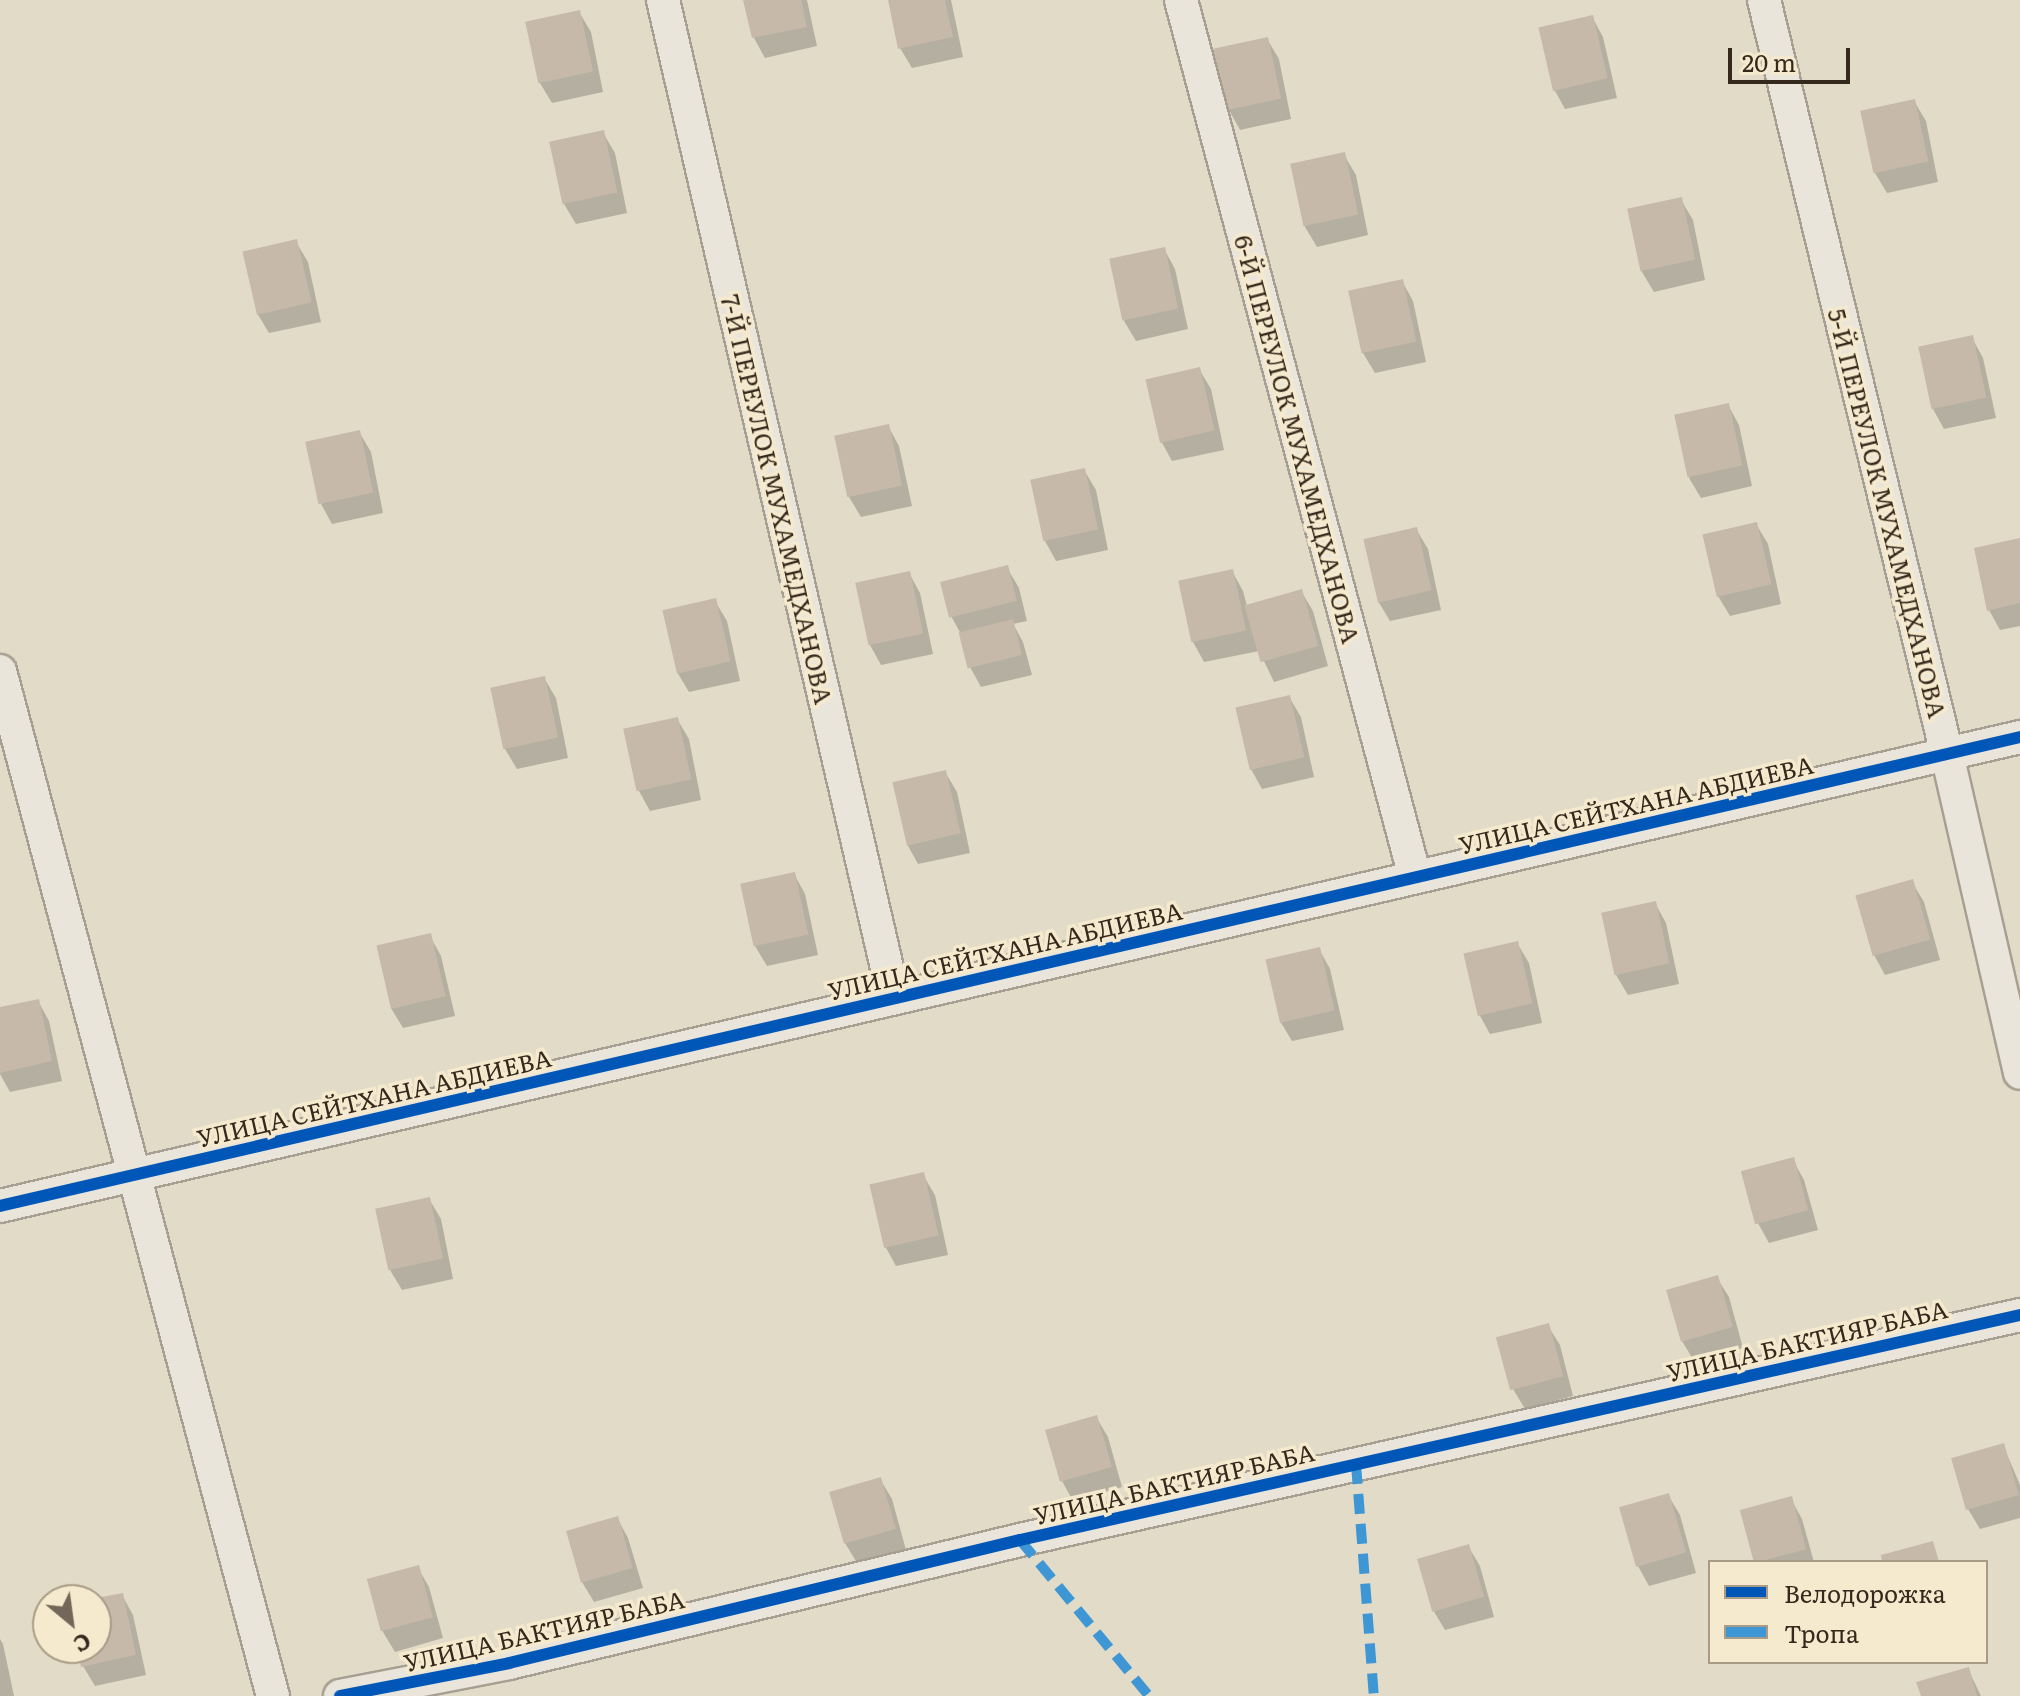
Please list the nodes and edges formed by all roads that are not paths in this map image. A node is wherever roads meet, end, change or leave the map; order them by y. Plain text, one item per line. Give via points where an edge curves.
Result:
1 (663, 0) edge
2 (1181, 0) edge
3 (1764, 0) edge
4 (0, 671) edge
5 (2020, 737) edge
6 (1947, 754) junction
7 (1415, 877) junction
8 (894, 998) junction
9 (2020, 1073) edge
10 (134, 1175) junction
11 (0, 1206) edge
12 (2020, 1315) edge
13 (273, 1696) edge
14 (340, 1696) edge

1 - 8 street, 7-Й ПЕРЕУЛОК МУХАМЕДХАНОВА
2 - 7 street, 6-Й ПЕРЕУЛОК МУХАМЕДХАНОВА
3 - 6 street, 5-Й ПЕРЕУЛОК МУХАМЕДХАНОВА
4 - 10 street
5 - 6 street, УЛИЦА СЕЙТХАНА АБДИЕВА
6 - 7 street, УЛИЦА СЕЙТХАНА АБДИЕВА
6 - 9 street, 5-Й ПЕРЕУЛОК МУХАМЕДХАНОВА
7 - 8 street, УЛИЦА СЕЙТХАНА АБДИЕВА
8 - 10 street, УЛИЦА СЕЙТХАНА АБДИЕВА
10 - 11 street, УЛИЦА СЕЙТХАНА АБДИЕВА
10 - 13 street
12 - 14 street, УЛИЦА БАКТИЯР БАБА via 1020,1540 509,1663

